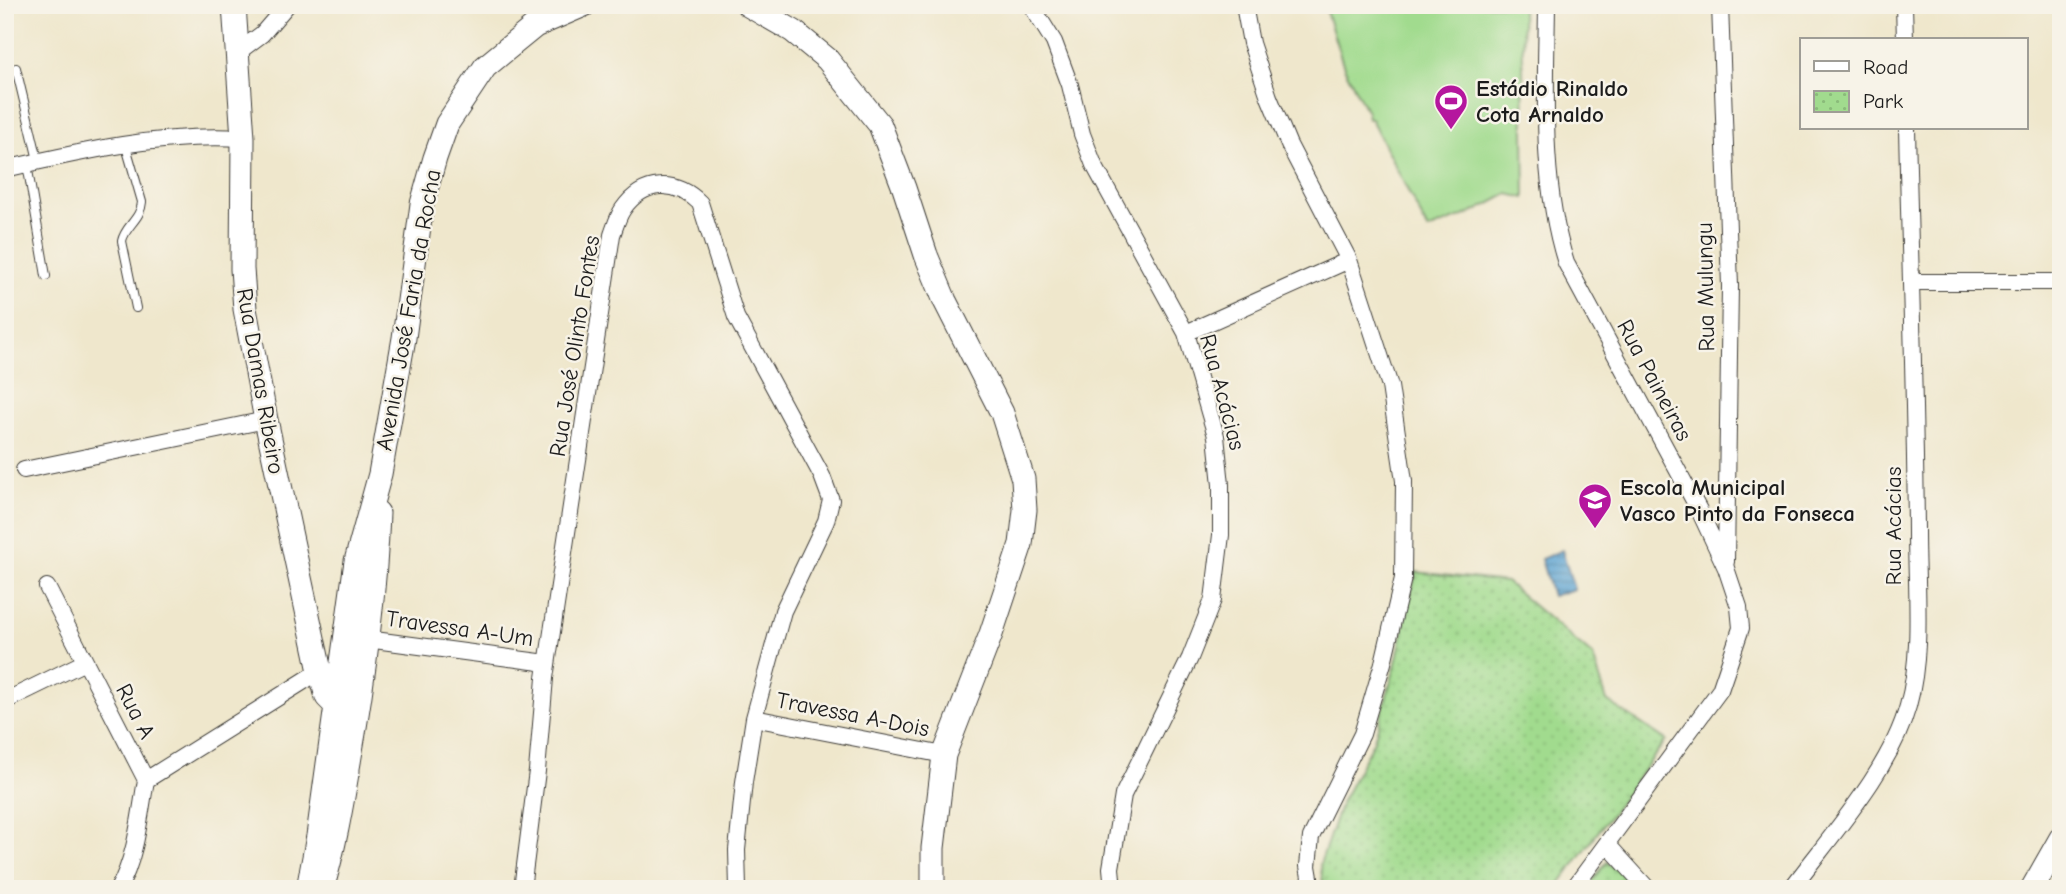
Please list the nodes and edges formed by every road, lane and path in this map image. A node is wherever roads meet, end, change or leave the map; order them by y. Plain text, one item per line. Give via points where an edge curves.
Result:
1 (234, 5) edge
2 (286, 5) edge
3 (584, 5) edge
4 (748, 5) edge
5 (1244, 5) edge
6 (1547, 5) edge
7 (1720, 5) edge
8 (1904, 5) edge
9 (1036, 8) edge
10 (1905, 38) edge
11 (237, 52) junction
12 (16, 68) dead end
13 (1907, 130) edge
14 (243, 138) junction
15 (125, 143) junction
16 (33, 162) junction
17 (5, 169) edge
18 (1349, 260) junction
19 (46, 276) dead end
20 (1911, 282) junction
21 (2061, 282) edge
22 (136, 308) dead end
23 (1185, 333) junction
24 (266, 420) junction
25 (24, 470) dead end
26 (380, 474) junction
27 (356, 561) junction
28 (1726, 568) junction
29 (47, 587) dead end
30 (367, 639) junction
31 (85, 662) junction
32 (547, 663) junction
33 (320, 671) junction
34 (5, 701) edge
35 (335, 707) junction
36 (754, 718) junction
37 (944, 755) junction
38 (348, 771) junction
39 (146, 780) junction
40 (2061, 838) edge
41 (1607, 844) junction
42 (118, 889) edge
43 (308, 889) edge
44 (322, 889) edge
45 (523, 889) edge
46 (738, 889) edge
47 (933, 889) edge
48 (1112, 889) edge
49 (1312, 889) edge
50 (1573, 889) edge
51 (1648, 889) edge
52 (1791, 889) edge
53 (2032, 889) edge

1 - 11 street, Rua Damas Ribeiro
2 - 11 street via 262,34
3 - 26 street, Avenida José Faria da Rocha via 535,26 485,67 447,124 422,204
4 - 37 street via 793,31 827,60 880,125 926,255 1002,413 1023,479 1026,510 1021,544
5 - 18 street via 1269,97
6 - 28 street, Rua Paineiras via 1548,184 1555,229 1566,263
7 - 28 street, Rua Mulungu via 1730,286
8 - 10 street
9 - 23 street, Rua Acácias via 1070,85 1094,165
11 - 14 street, Rua Damas Ribeiro
12 - 16 lane
13 - 20 street, Rua Acácias
14 - 15 street
14 - 24 street, Rua Damas Ribeiro via 245,309
15 - 16 street
15 - 22 lane via 142,202 142,210 122,242
16 - 17 street
16 - 19 lane
18 - 23 street
18 - 49 street via 1390,386 1404,481 1402,578 1384,663 1362,734 1311,837 1308,866
20 - 21 street
20 - 52 street, Rua Acácias via 1917,650 1913,685 1908,708 1880,770
23 - 48 street, Rua Acácias via 1216,436 1221,485 1213,600 1190,658 1122,795
24 - 25 street
24 - 33 street, Rua Damas Ribeiro
26 - 27 street, Avenida José Faria da Rocha
26 - 30 street, Avenida José Faria da Rocha via 376,575
27 - 30 street via 359,632
27 - 35 street, Avenida José Faria da Rocha
28 - 41 street, Rua Paineiras via 1741,628 1720,690
29 - 31 street, Rua A
30 - 32 street, Travessa A-Um
30 - 38 street, Avenida José Faria da Rocha
31 - 34 street
31 - 39 street, Rua A
32 - 36 street, Rua José Olinto Fontes via 612,235 623,209 645,188 671,186 689,191 700,203 736,317 831,500 826,521 782,611
32 - 45 street, Rua José Olinto Fontes
33 - 35 street, Rua Damas Ribeiro
33 - 39 street
35 - 38 street, Rua Damas Ribeiro via 347,723
35 - 43 street, Avenida José Faria da Rocha
36 - 37 street, Travessa A-Dois
36 - 46 street, Rua José Olinto Fontes via 737,849
37 - 47 street
38 - 44 street, Avenida José Faria da Rocha
39 - 42 street via 125,878
40 - 53 street
41 - 50 street, Rua Paineiras
41 - 51 street

